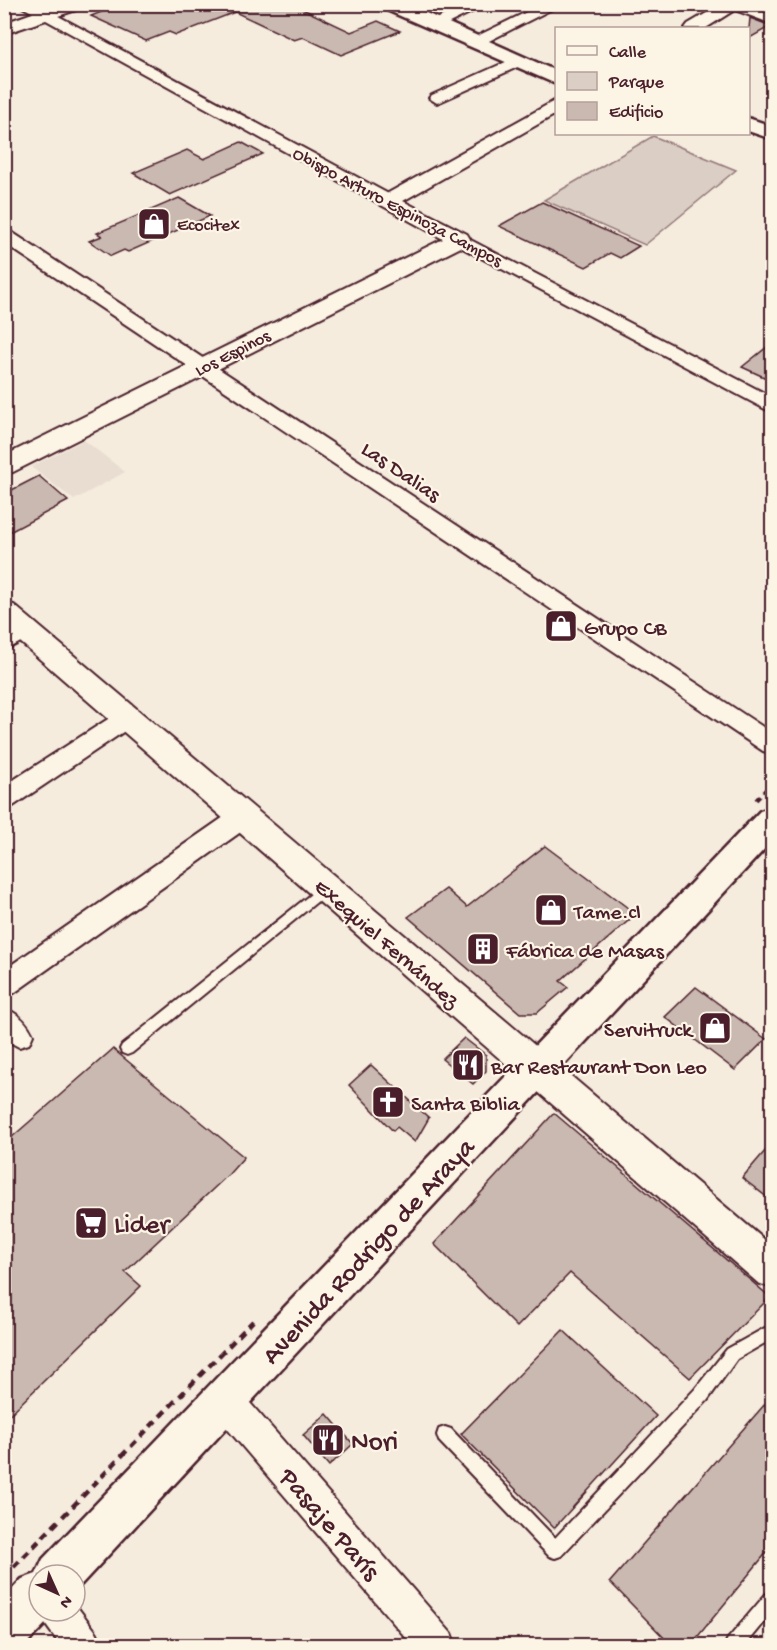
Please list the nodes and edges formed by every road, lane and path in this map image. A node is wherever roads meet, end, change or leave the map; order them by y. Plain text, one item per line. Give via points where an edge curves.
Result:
1 (24, 4) edge
2 (76, 4) edge
3 (389, 4) edge
4 (481, 4) edge
5 (732, 5) edge
6 (549, 7) dead end
7 (44, 16) junction
8 (772, 20) edge
9 (434, 25) junction
10 (696, 27) edge
11 (4, 29) edge
12 (474, 43) junction
13 (517, 62) junction
14 (555, 78) edge
15 (437, 98) dead end
16 (555, 107) edge
17 (750, 125) edge
18 (772, 133) edge
19 (388, 201) junction
20 (4, 235) edge
21 (459, 239) junction
22 (203, 367) junction
23 (772, 405) edge
24 (4, 466) edge
25 (4, 612) edge
26 (16, 640) edge
27 (127, 718) junction
28 (772, 745) edge
29 (4, 799) edge
30 (243, 817) junction
31 (772, 820) edge
32 (325, 889) junction
33 (4, 985) edge
34 (127, 1049) dead end
35 (537, 1070) junction
36 (772, 1270) edge
37 (772, 1331) edge
38 (225, 1400) junction
39 (445, 1435) dead end
40 (70, 1563) edge
41 (771, 1605) edge
42 (27, 1608) edge
43 (67, 1623) edge
44 (4, 1632) edge
45 (84, 1646) edge
46 (438, 1646) edge
47 (734, 1646) edge

1 - 7 street, Obispo Arturo Espinoza Campos
2 - 7 street
3 - 9 main road
4 - 9 street
5 - 8 street
5 - 10 street
6 - 12 street
7 - 11 street
7 - 19 street, Obispo Arturo Espinoza Campos
9 - 12 main road
12 - 13 main road
13 - 14 main road
13 - 15 street
16 - 19 street
17 - 18 main road
19 - 21 street, Obispo Arturo Espinoza Campos
20 - 22 street, Las Dalias
21 - 22 street, Los Espinos
21 - 23 street, Obispo Arturo Espinoza Campos
22 - 24 street, Los Espinos
22 - 28 street, Las Dalias
25 - 26 street, Exequiel Fernández
26 - 27 street, Exequiel Fernández
27 - 29 street
27 - 30 street, Exequiel Fernández
30 - 32 street, Exequiel Fernández
30 - 33 street
31 - 35 main road, Avenida Rodrigo de Araya
32 - 34 lane
32 - 35 street, Exequiel Fernández
35 - 36 street, Exequiel Fernández
35 - 38 main road, Avenida Rodrigo de Araya
37 - 39 lane via 732,1354 701,1395 555,1550
38 - 40 main road, Avenida Rodrigo de Araya
38 - 46 street, Pasaje París
41 - 47 lane
42 - 44 main road
43 - 45 street

